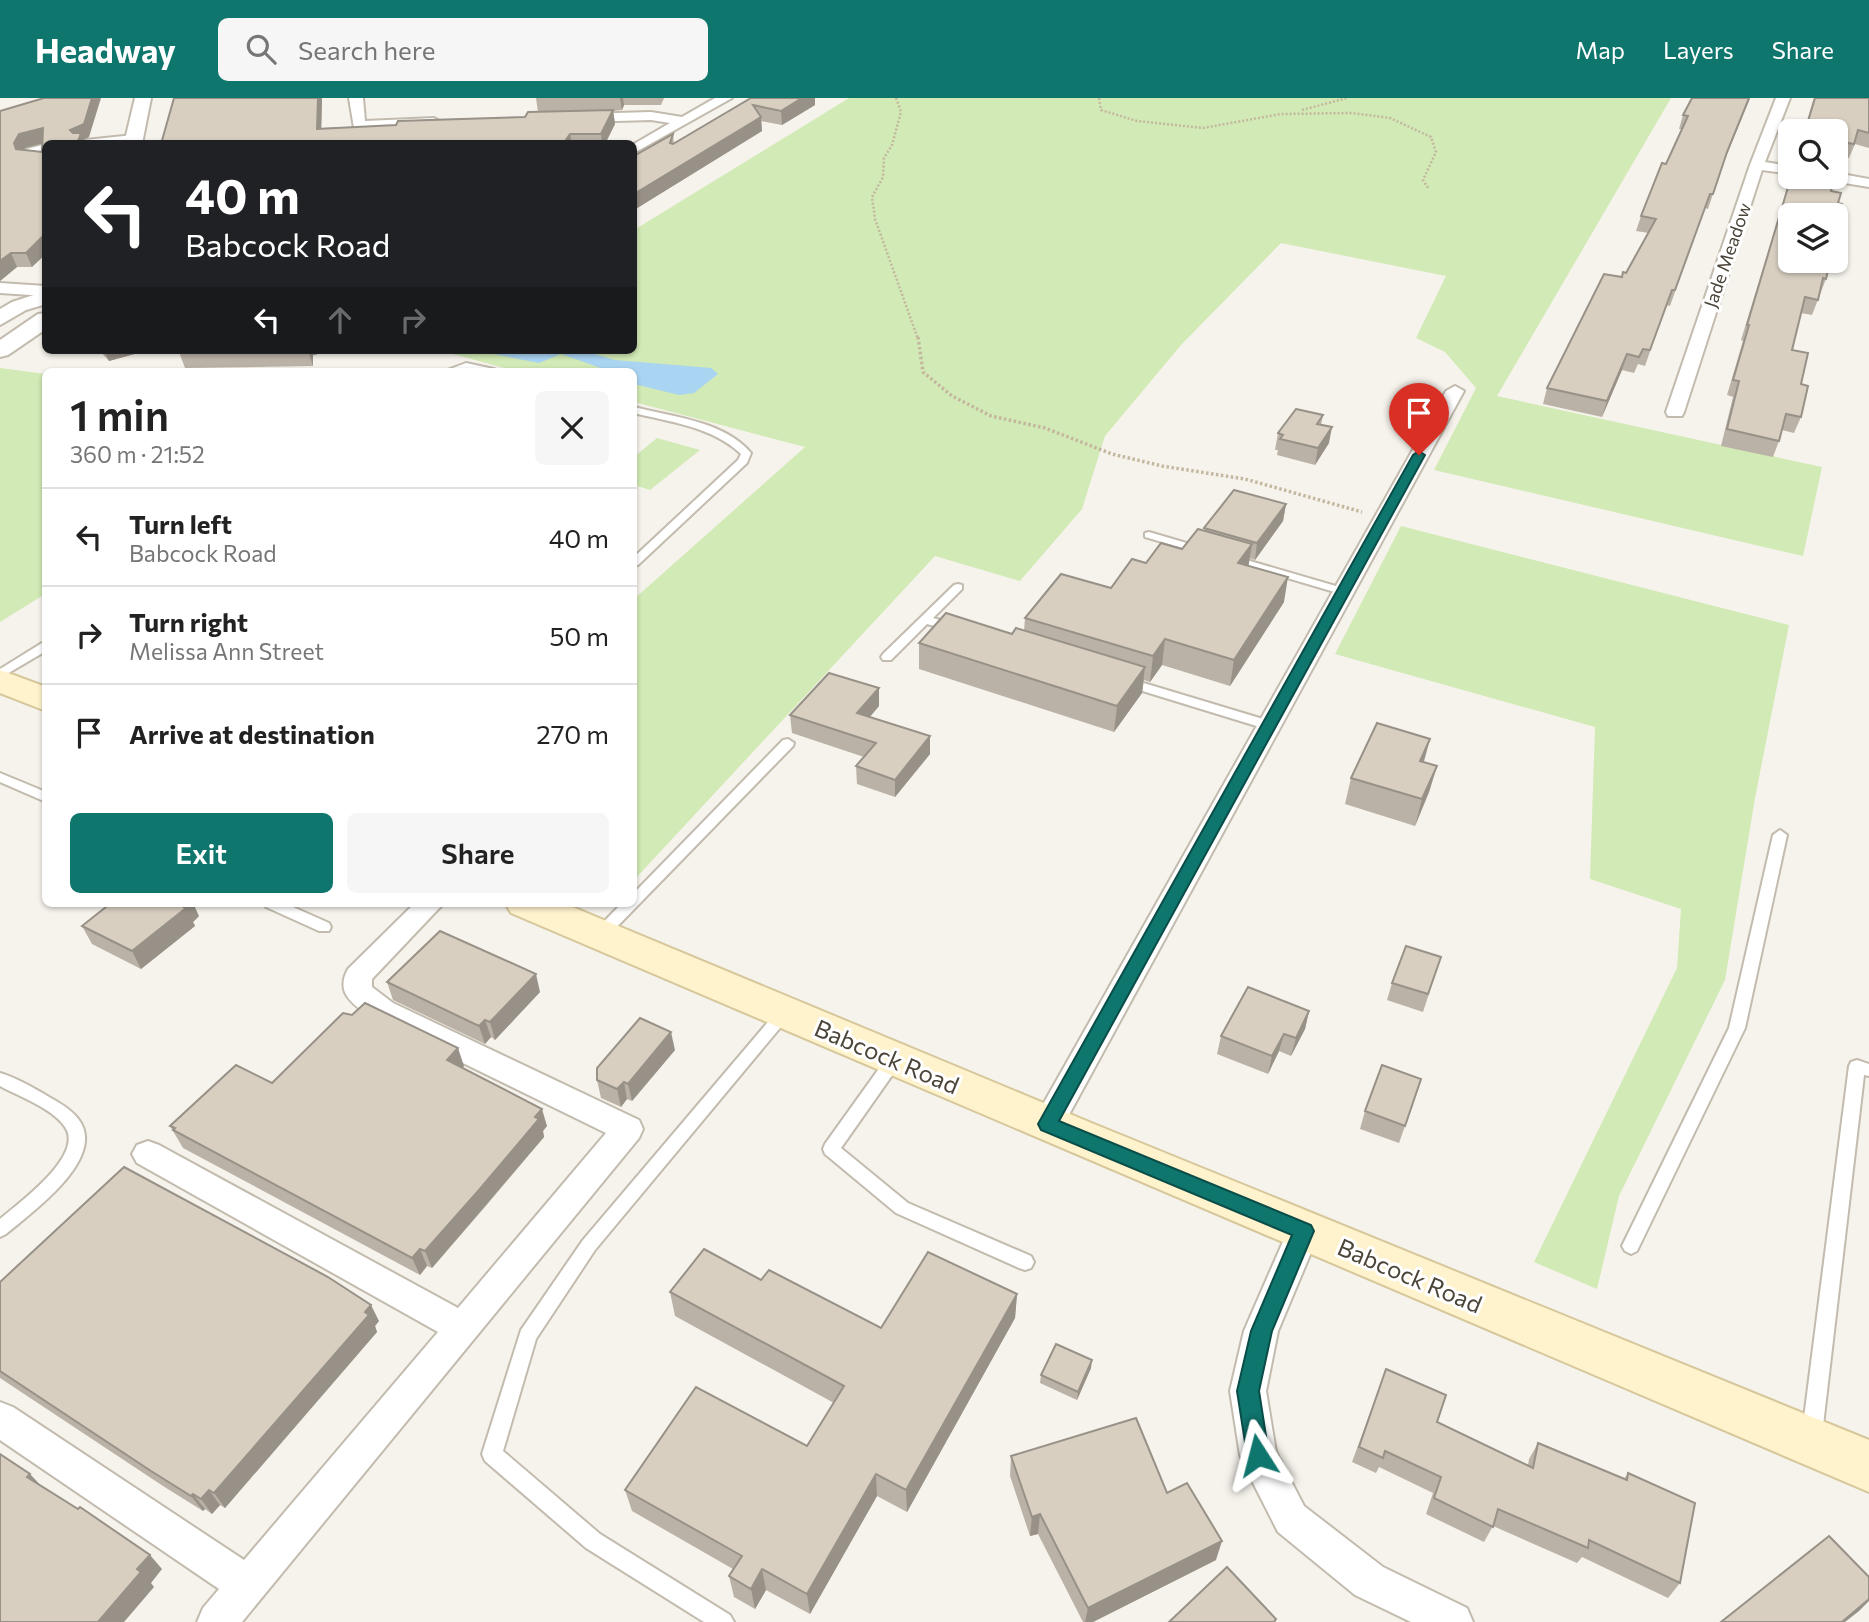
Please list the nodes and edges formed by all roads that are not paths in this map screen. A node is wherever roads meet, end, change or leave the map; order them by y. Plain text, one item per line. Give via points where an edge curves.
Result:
1 (143, 98) edge
2 (356, 98) edge
3 (724, 98) edge
4 (1783, 98) edge
5 (572, 118) edge
6 (453, 121) edge
7 (683, 121) junction
8 (133, 140) edge
9 (637, 147) edge
10 (42, 149) edge
11 (42, 160) edge
12 (1758, 165) junction
13 (1778, 168) edge
14 (1848, 180) edge
15 (1869, 183) edge
16 (0, 288) edge
17 (42, 291) edge
18 (42, 298) edge
19 (0, 319) edge
20 (42, 322) edge
21 (0, 350) edge
22 (1455, 391) dead end
23 (637, 411) edge
24 (1675, 412) dead end
25 (1149, 535) dead end
26 (1213, 554) edge
27 (1226, 557) edge
28 (637, 560) edge
29 (958, 587) dead end
30 (1342, 591) junction
31 (925, 620) junction
32 (965, 632) edge
33 (42, 648) edge
34 (887, 657) dead end
35 (0, 674) edge
36 (1110, 677) edge
37 (0, 680) edge
38 (42, 698) edge
39 (1268, 726) junction
40 (788, 743) dead end
41 (0, 777) edge
42 (42, 797) edge
43 (1780, 835) dead end
44 (637, 898) edge
45 (280, 907) edge
46 (427, 907) edge
47 (564, 907) edge
48 (622, 913) edge
49 (324, 927) dead end
50 (784, 1013) junction
51 (894, 1060) junction
52 (1869, 1070) edge
53 (0, 1079) edge
54 (1048, 1124) junction
55 (148, 1154) dead end
56 (0, 1229) edge
57 (1304, 1231) junction
58 (1631, 1246) dead end
59 (1025, 1262) dead end
60 (463, 1328) junction
61 (0, 1419) edge
62 (1811, 1442) junction
63 (1869, 1466) edge
64 (248, 1585) junction
65 (217, 1622) edge
66 (723, 1622) edge
67 (1452, 1622) edge

1 - 8 street
2 - 6 street via 359,125
3 - 7 street
4 - 12 street, Jade Meadow
5 - 7 street via 651,116
7 - 9 street
10 - 11 street via 29,158
12 - 13 street
12 - 24 street, Jade Meadow
14 - 15 street
16 - 17 street
18 - 19 street
20 - 21 street
22 - 30 street
23 - 28 lane via 722,435 746,453 734,470
25 - 26 lane
27 - 30 lane
29 - 31 lane
30 - 39 street
31 - 32 lane
31 - 34 lane
33 - 35 lane
36 - 39 lane
37 - 38 main road
39 - 54 street
40 - 44 lane
41 - 42 lane
43 - 58 lane via 1737,1028
45 - 49 lane
46 - 60 street via 358,976 357,991 383,1011 628,1129
47 - 48 main road, Babcock Road
48 - 50 main road, Babcock Road
50 - 51 main road, Babcock Road
50 - 66 lane via 589,1245 528,1336 492,1454 593,1541
51 - 54 main road, Babcock Road
51 - 59 lane via 831,1149 902,1208
52 - 62 lane via 1857,1066
53 - 56 lane via 55,1109 74,1125 79,1140 72,1162
54 - 57 main road, Babcock Road
55 - 60 street
57 - 62 main road, Babcock Road
57 - 67 street via 1261,1331 1248,1391 1258,1455 1291,1519 1370,1581
60 - 64 street
61 - 64 street
62 - 63 main road, Babcock Road
64 - 65 street

